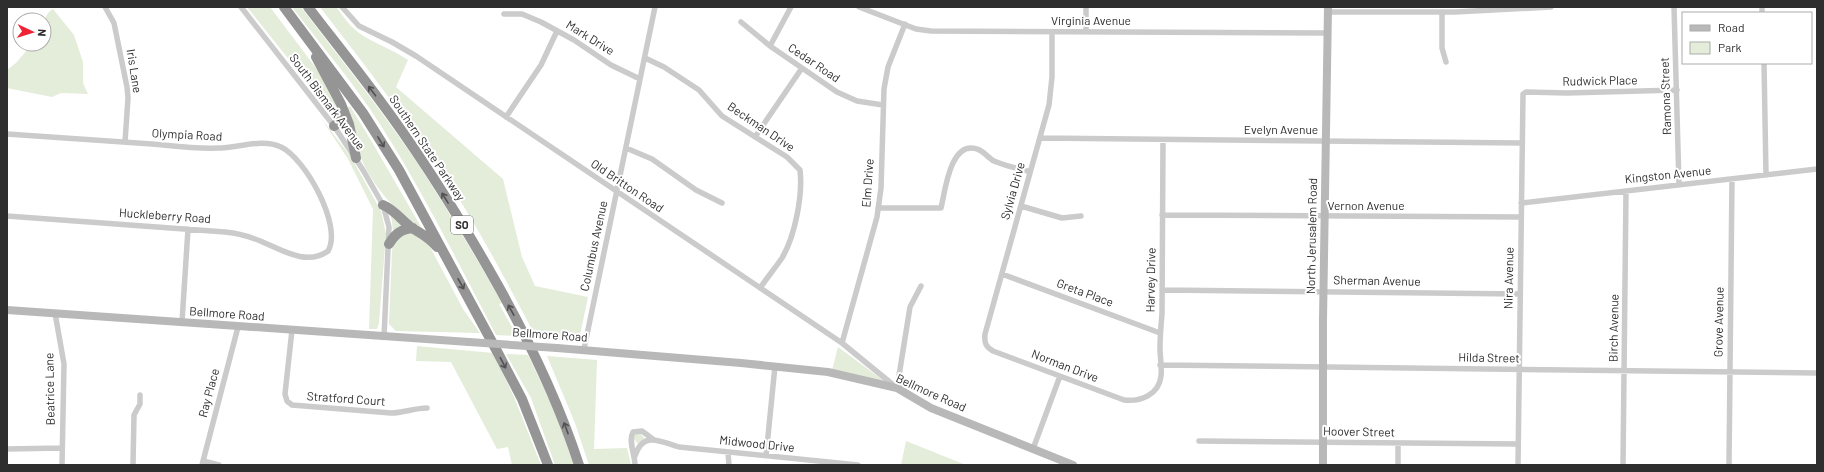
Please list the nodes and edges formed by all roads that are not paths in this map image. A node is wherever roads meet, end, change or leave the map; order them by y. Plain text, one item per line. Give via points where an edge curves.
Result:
1 (105, 7) edge
2 (241, 7) edge
3 (284, 7) edge
4 (308, 7) edge
5 (342, 7) edge
6 (655, 7) edge
7 (791, 7) edge
8 (859, 7) edge
9 (1086, 7) edge
10 (1551, 7) edge
11 (1674, 7) edge
12 (1328, 9) edge
13 (1442, 12) junction
14 (504, 14) dead end
15 (741, 22) dead end
16 (905, 24) junction
17 (302, 30) junction
18 (557, 31) junction
19 (1052, 32) junction
20 (1086, 32) junction
21 (1326, 33) junction
22 (770, 46) junction
23 (644, 58) junction
24 (1446, 62) dead end
25 (1764, 64) edge
26 (802, 68) junction
27 (640, 79) junction
28 (1677, 90) junction
29 (1524, 92) joint
30 (883, 105) junction
31 (346, 117) junction
32 (506, 117) junction
33 (334, 126) junction
34 (7, 134) edge
35 (755, 137) junction
36 (1040, 138) junction
37 (1163, 140) junction
38 (1326, 141) junction
39 (125, 142) junction
40 (1522, 143) junction
41 (626, 148) junction
42 (356, 158) junction
43 (1817, 169) edge
44 (1030, 172) junction
45 (1766, 175) junction
46 (1732, 179) junction
47 (1679, 184) junction
48 (1626, 191) junction
49 (616, 192) junction
50 (1521, 202) junction
51 (722, 203) dead end
52 (383, 205) junction
53 (1021, 206) junction
54 (878, 208) junction
55 (1162, 215) junction
56 (7, 216) edge
57 (1081, 216) dead end
58 (1325, 216) junction
59 (1521, 218) junction
60 (413, 228) junction
61 (188, 229) junction
62 (389, 244) junction
63 (317, 256) joint
64 (450, 264) junction
65 (1002, 274) junction
66 (921, 286) dead end
67 (760, 288) junction
68 (1162, 290) junction
69 (1323, 292) junction
70 (1520, 294) junction
71 (7, 310) edge
72 (55, 313) junction
73 (182, 322) junction
74 (238, 326) junction
75 (292, 330) junction
76 (1160, 333) junction
77 (384, 337) junction
78 (842, 343) junction
79 (584, 350) junction
80 (994, 351) joint
81 (1160, 365) junction
82 (776, 366) junction
83 (1324, 367) junction
84 (1519, 369) junction
85 (1624, 370) junction
86 (1730, 372) junction
87 (1817, 372) edge
88 (1060, 376) junction
89 (897, 388) junction
90 (140, 395) dead end
91 (1128, 401) joint
92 (427, 408) dead end
93 (654, 440) junction
94 (1199, 441) dead end
95 (1324, 442) junction
96 (1398, 443) junction
97 (1518, 444) junction
98 (62, 448) junction
99 (7, 449) edge
100 (1033, 449) junction
101 (728, 453) junction
102 (635, 456) junction
103 (766, 456) junction
104 (202, 463) edge
105 (822, 463) edge
106 (62, 465) edge
107 (133, 465) edge
108 (219, 465) edge
109 (548, 465) edge
110 (579, 465) edge
111 (635, 465) edge
112 (729, 465) edge
113 (858, 465) edge
114 (1073, 465) edge
115 (1323, 465) edge
116 (1398, 465) edge
117 (1518, 465) edge
118 (1623, 465) edge
119 (1728, 465) edge

1 - 39 street, Iris Lane via 114,23 127,87
2 - 33 street, South Bismark Avenue
3 - 17 highway, SO
110 -> 4 highway, Southern State Parkway / SO via 550,387 514,315 479,254 429,172 383,105
5 - 32 street, Old Britton Road via 357,25 416,56
6 - 23 street, Columbus Avenue
7 - 22 street
8 - 16 street, Virginia Avenue
9 - 20 street
10 - 13 street
11 - 28 street, Ramona Street
12 - 13 street
12 - 21 main road, North Jerusalem Road
13 - 24 street via 1442,48
14 - 18 street, Mark Drive via 522,14
15 - 22 street, Cedar Road
16 - 19 street, Virginia Avenue via 931,31
16 - 30 street, Elm Drive via 888,67
17 - 31 highway via 335,90
17 -> 64 highway, SO via 363,113
18 - 27 street, Mark Drive
18 - 32 street via 541,65
19 - 20 street, Virginia Avenue
19 - 36 street, Sylvia Drive via 1051,93
20 - 21 street, Virginia Avenue
21 - 38 main road, North Jerusalem Road
22 - 26 street, Cedar Road
23 - 27 street, Columbus Avenue
23 - 35 street, Beckman Drive via 664,67 700,90 722,116
25 - 45 street
26 - 30 street, Cedar Road via 849,99
26 - 35 street
27 - 41 street, Columbus Avenue
28 - 29 street, Rudwick Place
28 - 47 street, Ramona Street
29 - 40 street, Nira Avenue
30 - 54 street, Elm Drive via 881,188
31 - 33 highway
31 - 42 highway
32 - 49 street, Old Britton Road
33 - 42 street, South Bismark Avenue
34 - 39 street, Olympia Road
35 - 67 street, Beckman Drive via 795,164 800,170 802,180 789,243
36 - 37 street, Evelyn Avenue
36 - 44 street, Sylvia Drive
37 - 38 street, Evelyn Avenue
37 - 55 street, Harvey Drive
38 - 40 street, Evelyn Avenue
38 - 58 main road, North Jerusalem Road
39 - 63 street, Olympia Road via 219,148 254,144 282,148 300,163 322,200 330,221 330,248
40 - 50 street, Nira Avenue
41 - 49 street, Columbus Avenue
41 - 51 street via 645,155 696,190
42 - 52 street, South Bismark Avenue
43 - 45 street, Kingston Avenue
44 - 53 street, Sylvia Drive
44 - 54 street via 993,161 977,149 967,148 955,158 941,208
45 - 46 street, Kingston Avenue
46 - 47 street, Kingston Avenue
46 - 86 street, Grove Avenue
47 - 48 street, Kingston Avenue
48 - 50 street, Kingston Avenue
48 - 85 street, Birch Avenue
49 - 67 street, Old Britton Road
49 - 79 street, Columbus Avenue
50 - 59 street, Nira Avenue
52 - 60 highway
52 - 62 street, South Bismark Avenue via 389,227
53 - 57 street via 1062,218
53 - 65 street, Sylvia Drive
54 - 78 street, Elm Drive
55 - 58 street, Vernon Avenue
55 - 68 street, Harvey Drive
56 - 61 street, Huckleberry Road
58 - 59 street, Vernon Avenue
58 - 69 main road, North Jerusalem Road
59 - 70 street, Nira Avenue
60 - 62 highway via 396,233
60 - 64 highway via 429,238
61 - 63 street, Huckleberry Road via 241,234 289,254
61 - 73 street
62 - 77 street, South Bismark Avenue
64 -> 109 highway, SO via 522,400
65 - 76 street, Greta Place
65 - 80 street, Sylvia Drive via 985,334 986,344
66 - 89 street via 910,307
67 - 78 street, Old Britton Road
68 - 69 street, Sherman Avenue
68 - 76 street, Harvey Drive
69 - 70 street, Sherman Avenue
69 - 83 main road, North Jerusalem Road
70 - 84 street, Nira Avenue
71 - 72 main road, Bellmore Road
72 - 73 main road, Bellmore Road
72 - 98 street, Beatrice Lane via 64,364
73 - 74 main road, Bellmore Road
74 - 75 main road, Bellmore Road
74 - 104 street, Ray Place
75 - 77 main road, Bellmore Road
75 - 92 street, Stratford Court via 285,394 287,401 292,405 391,413
76 - 81 street, Harvey Drive
77 - 79 main road, Bellmore Road, bridge
78 - 89 street, Old Britton Road
79 - 82 main road, Bellmore Road
80 - 88 street, Norman Drive
81 - 83 street, Hilda Street
81 - 91 street, Harvey Drive via 1161,376 1158,385 1150,394 1137,401
82 - 89 main road, Bellmore Road via 828,372
82 - 103 street
83 - 84 street, Hilda Street
83 - 95 main road, North Jerusalem Road
84 - 85 street, Hilda Street
84 - 97 street, Nira Avenue
85 - 86 street, Hilda Street
85 - 118 street, Birch Avenue
86 - 87 street, Hilda Street
86 - 119 street, Grove Avenue
88 - 91 street, Norman Drive
88 - 100 street
89 - 100 main road, Bellmore Road via 931,408
90 - 107 street via 140,404 134,415
93 - 101 street, Midwood Drive via 679,447
93 - 102 street via 640,444
93 - 102 street, Midwood Drive via 642,430 633,432 631,440
94 - 95 street, Hoover Street
95 - 96 street, Hoover Street
95 - 115 main road, North Jerusalem Road
96 - 97 street, Hoover Street
96 - 116 street
97 - 117 street, Nira Avenue
98 - 99 street
98 - 106 street, Beatrice Lane
100 - 114 main road, Bellmore Road
101 - 103 street, Midwood Drive
101 - 112 street
102 - 111 street
103 - 105 street, Midwood Drive
104 - 108 street
105 - 113 street, Midwood Drive

